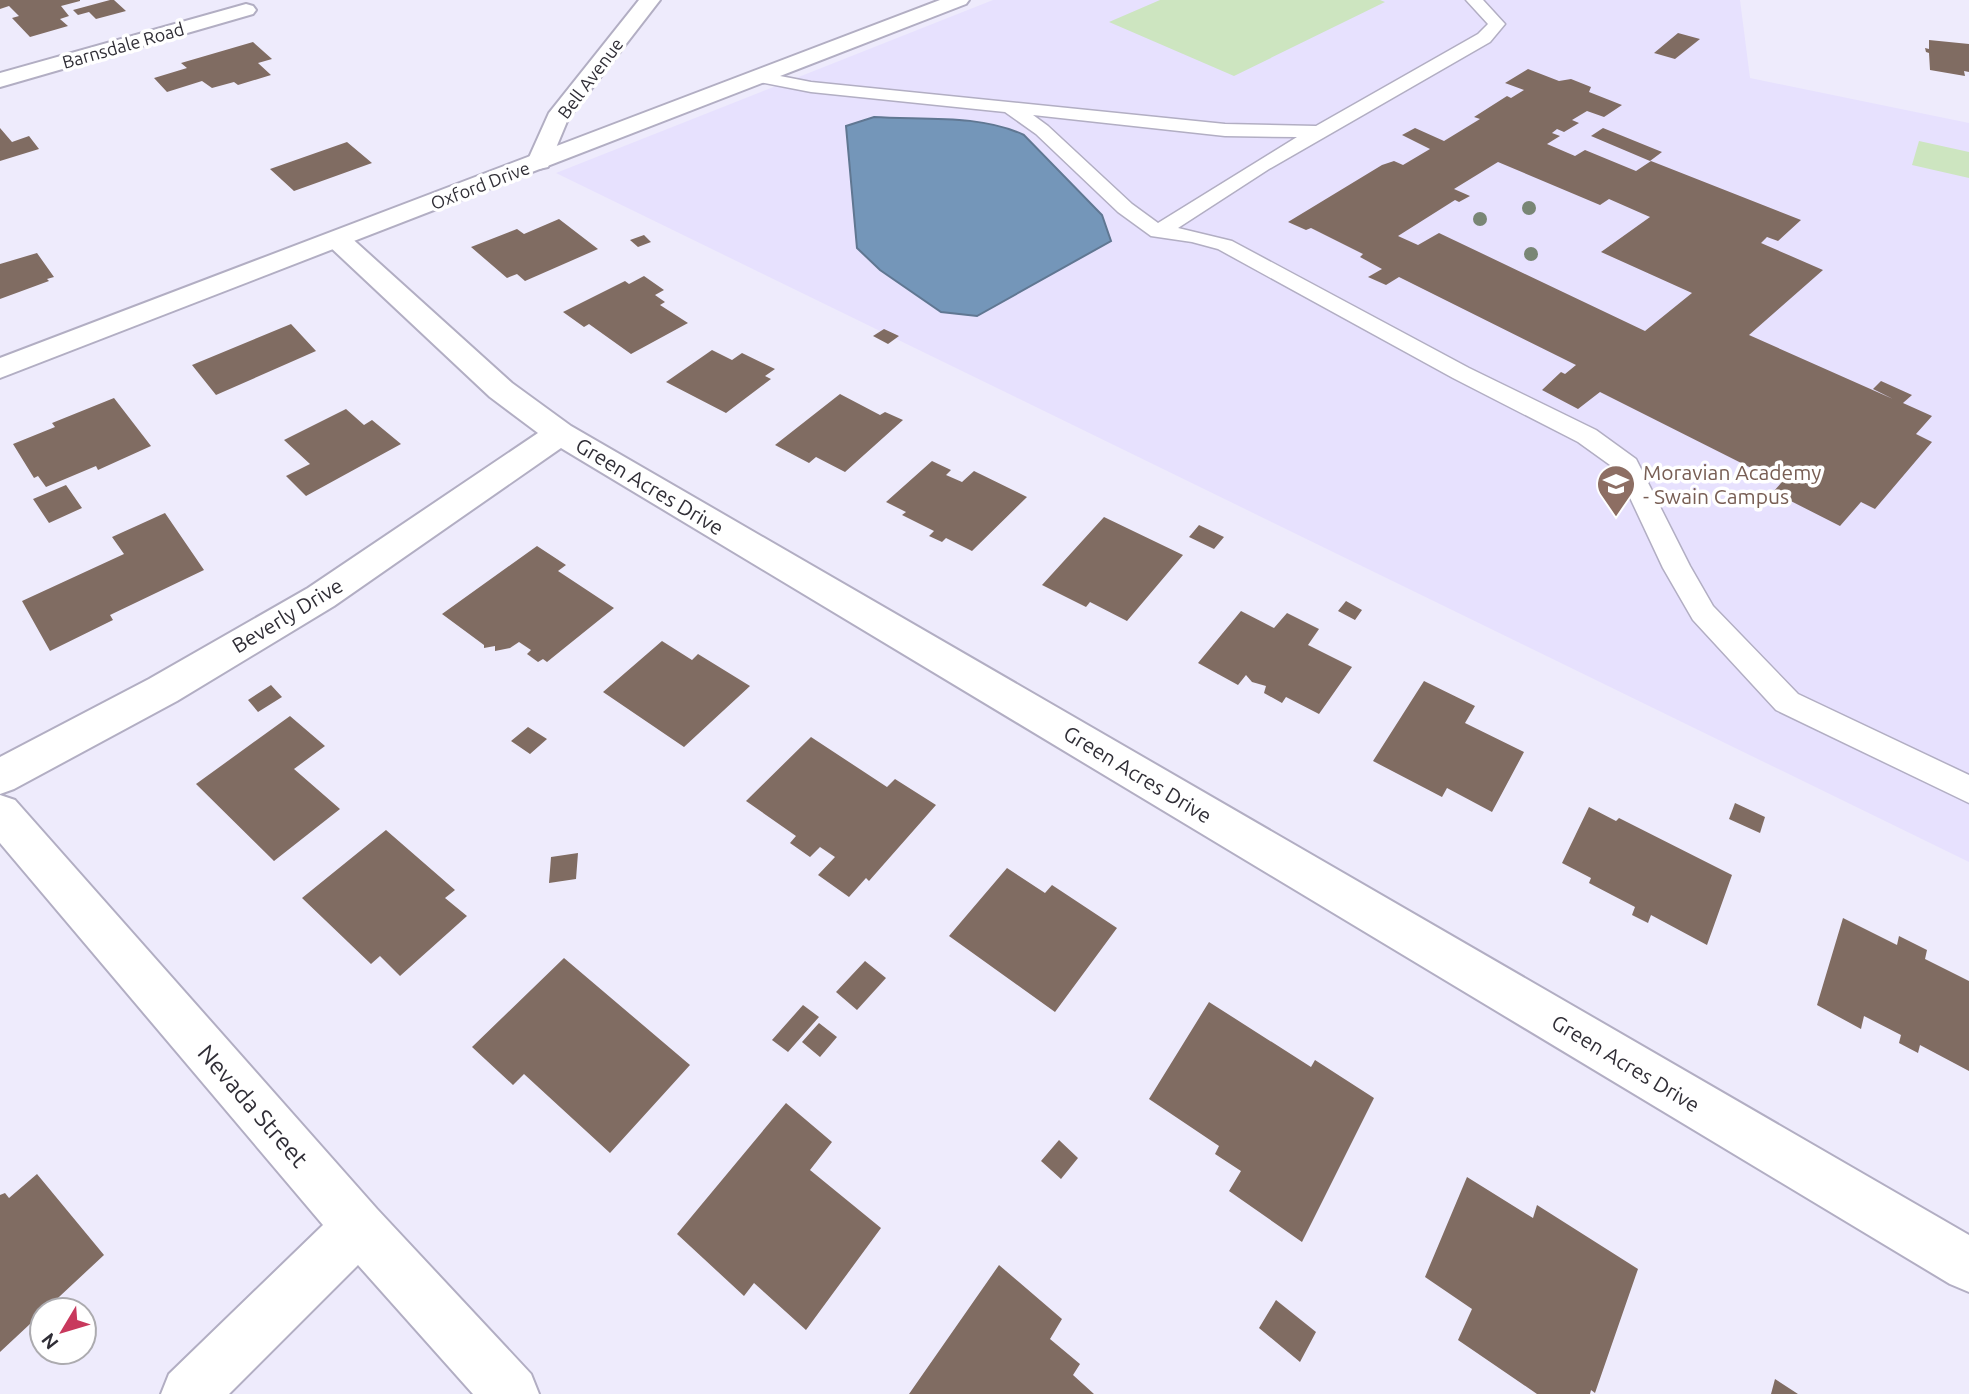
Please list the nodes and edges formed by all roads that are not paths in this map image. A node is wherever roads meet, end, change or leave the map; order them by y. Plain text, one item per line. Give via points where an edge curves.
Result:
1 (650, 0) edge
2 (959, 0) edge
3 (1474, 0) edge
4 (246, 10) dead end
5 (760, 77) junction
6 (0, 80) edge
7 (1007, 106) junction
8 (1320, 132) junction
9 (539, 162) junction
10 (1158, 232) junction
11 (338, 240) junction
12 (0, 369) edge
13 (560, 433) junction
14 (0, 777) edge
15 (1969, 790) edge
16 (0, 813) edge
17 (359, 1227) junction
18 (1969, 1265) edge
19 (189, 1394) edge
20 (511, 1394) edge

1 - 9 street, Bell Avenue via 557,118
2 - 5 street, Oxford Drive
3 - 8 lane via 1497,24 1484,38
4 - 6 street, Barnsdale Road
5 - 7 lane via 811,87
5 - 9 street, Oxford Drive
7 - 8 lane via 1226,130
7 - 10 lane via 1042,130 1125,208
8 - 10 lane
9 - 11 street, Oxford Drive
10 - 15 lane via 1225,245 1587,436 1626,465 1703,612 1787,702
11 - 12 street, Oxford Drive
11 - 13 street, Green Acres Drive via 501,390
13 - 14 street, Beverly Drive via 320,597 163,690
13 - 18 street, Green Acres Drive
16 - 17 street, Nevada Street
17 - 19 street
17 - 20 street, Nevada Street

